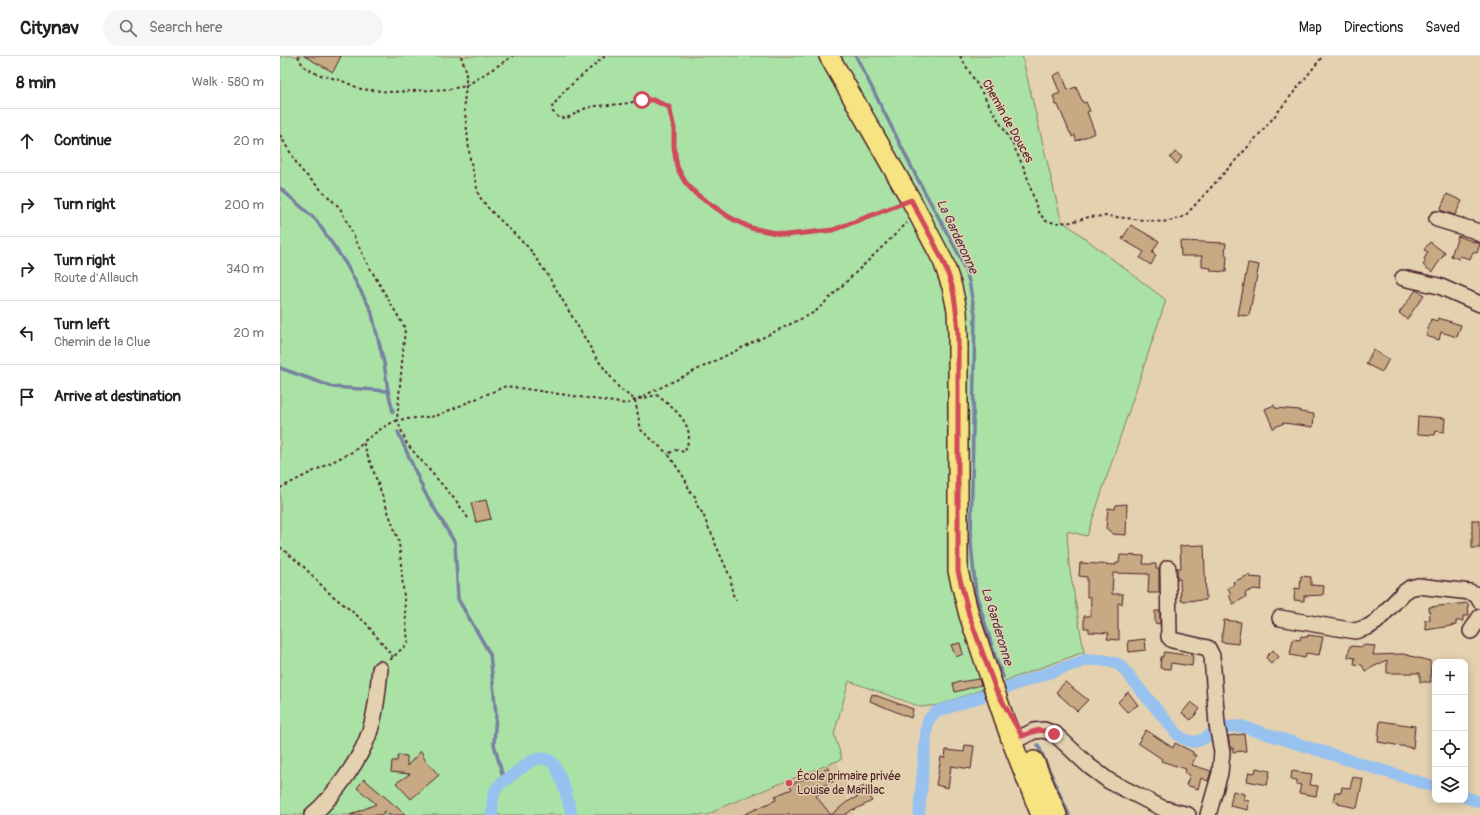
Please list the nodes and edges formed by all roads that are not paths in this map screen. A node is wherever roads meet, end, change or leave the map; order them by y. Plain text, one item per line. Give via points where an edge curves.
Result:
1 (829, 56) edge
2 (1437, 219) dead end
3 (1480, 234) edge
4 (1404, 278) dead end
5 (1480, 303) edge
6 (1168, 568) dead end
7 (1480, 600) edge
8 (1480, 617) edge
9 (1280, 618) dead end
10 (1471, 630) dead end
11 (380, 669) road end
12 (1017, 739) junction
13 (312, 815) edge
14 (1041, 815) edge
15 (1057, 815) edge
16 (1188, 815) edge
17 (1208, 815) edge

1 - 12 main road via 915,206 943,261 952,287 957,310 958,334 958,571 969,615
2 - 3 street
4 - 5 street via 1439,286
6 - 17 street via 1169,637 1172,640 1208,648 1212,656 1222,752 1220,773
7 - 9 street via 1477,595 1470,592 1418,586 1403,592 1376,622 1355,631
8 - 10 street
11 - 13 street via 371,728 359,754 339,786
12 - 14 main road
12 - 15 main road
12 - 16 street via 1034,731 1044,730 1054,734 1109,781 1162,808

